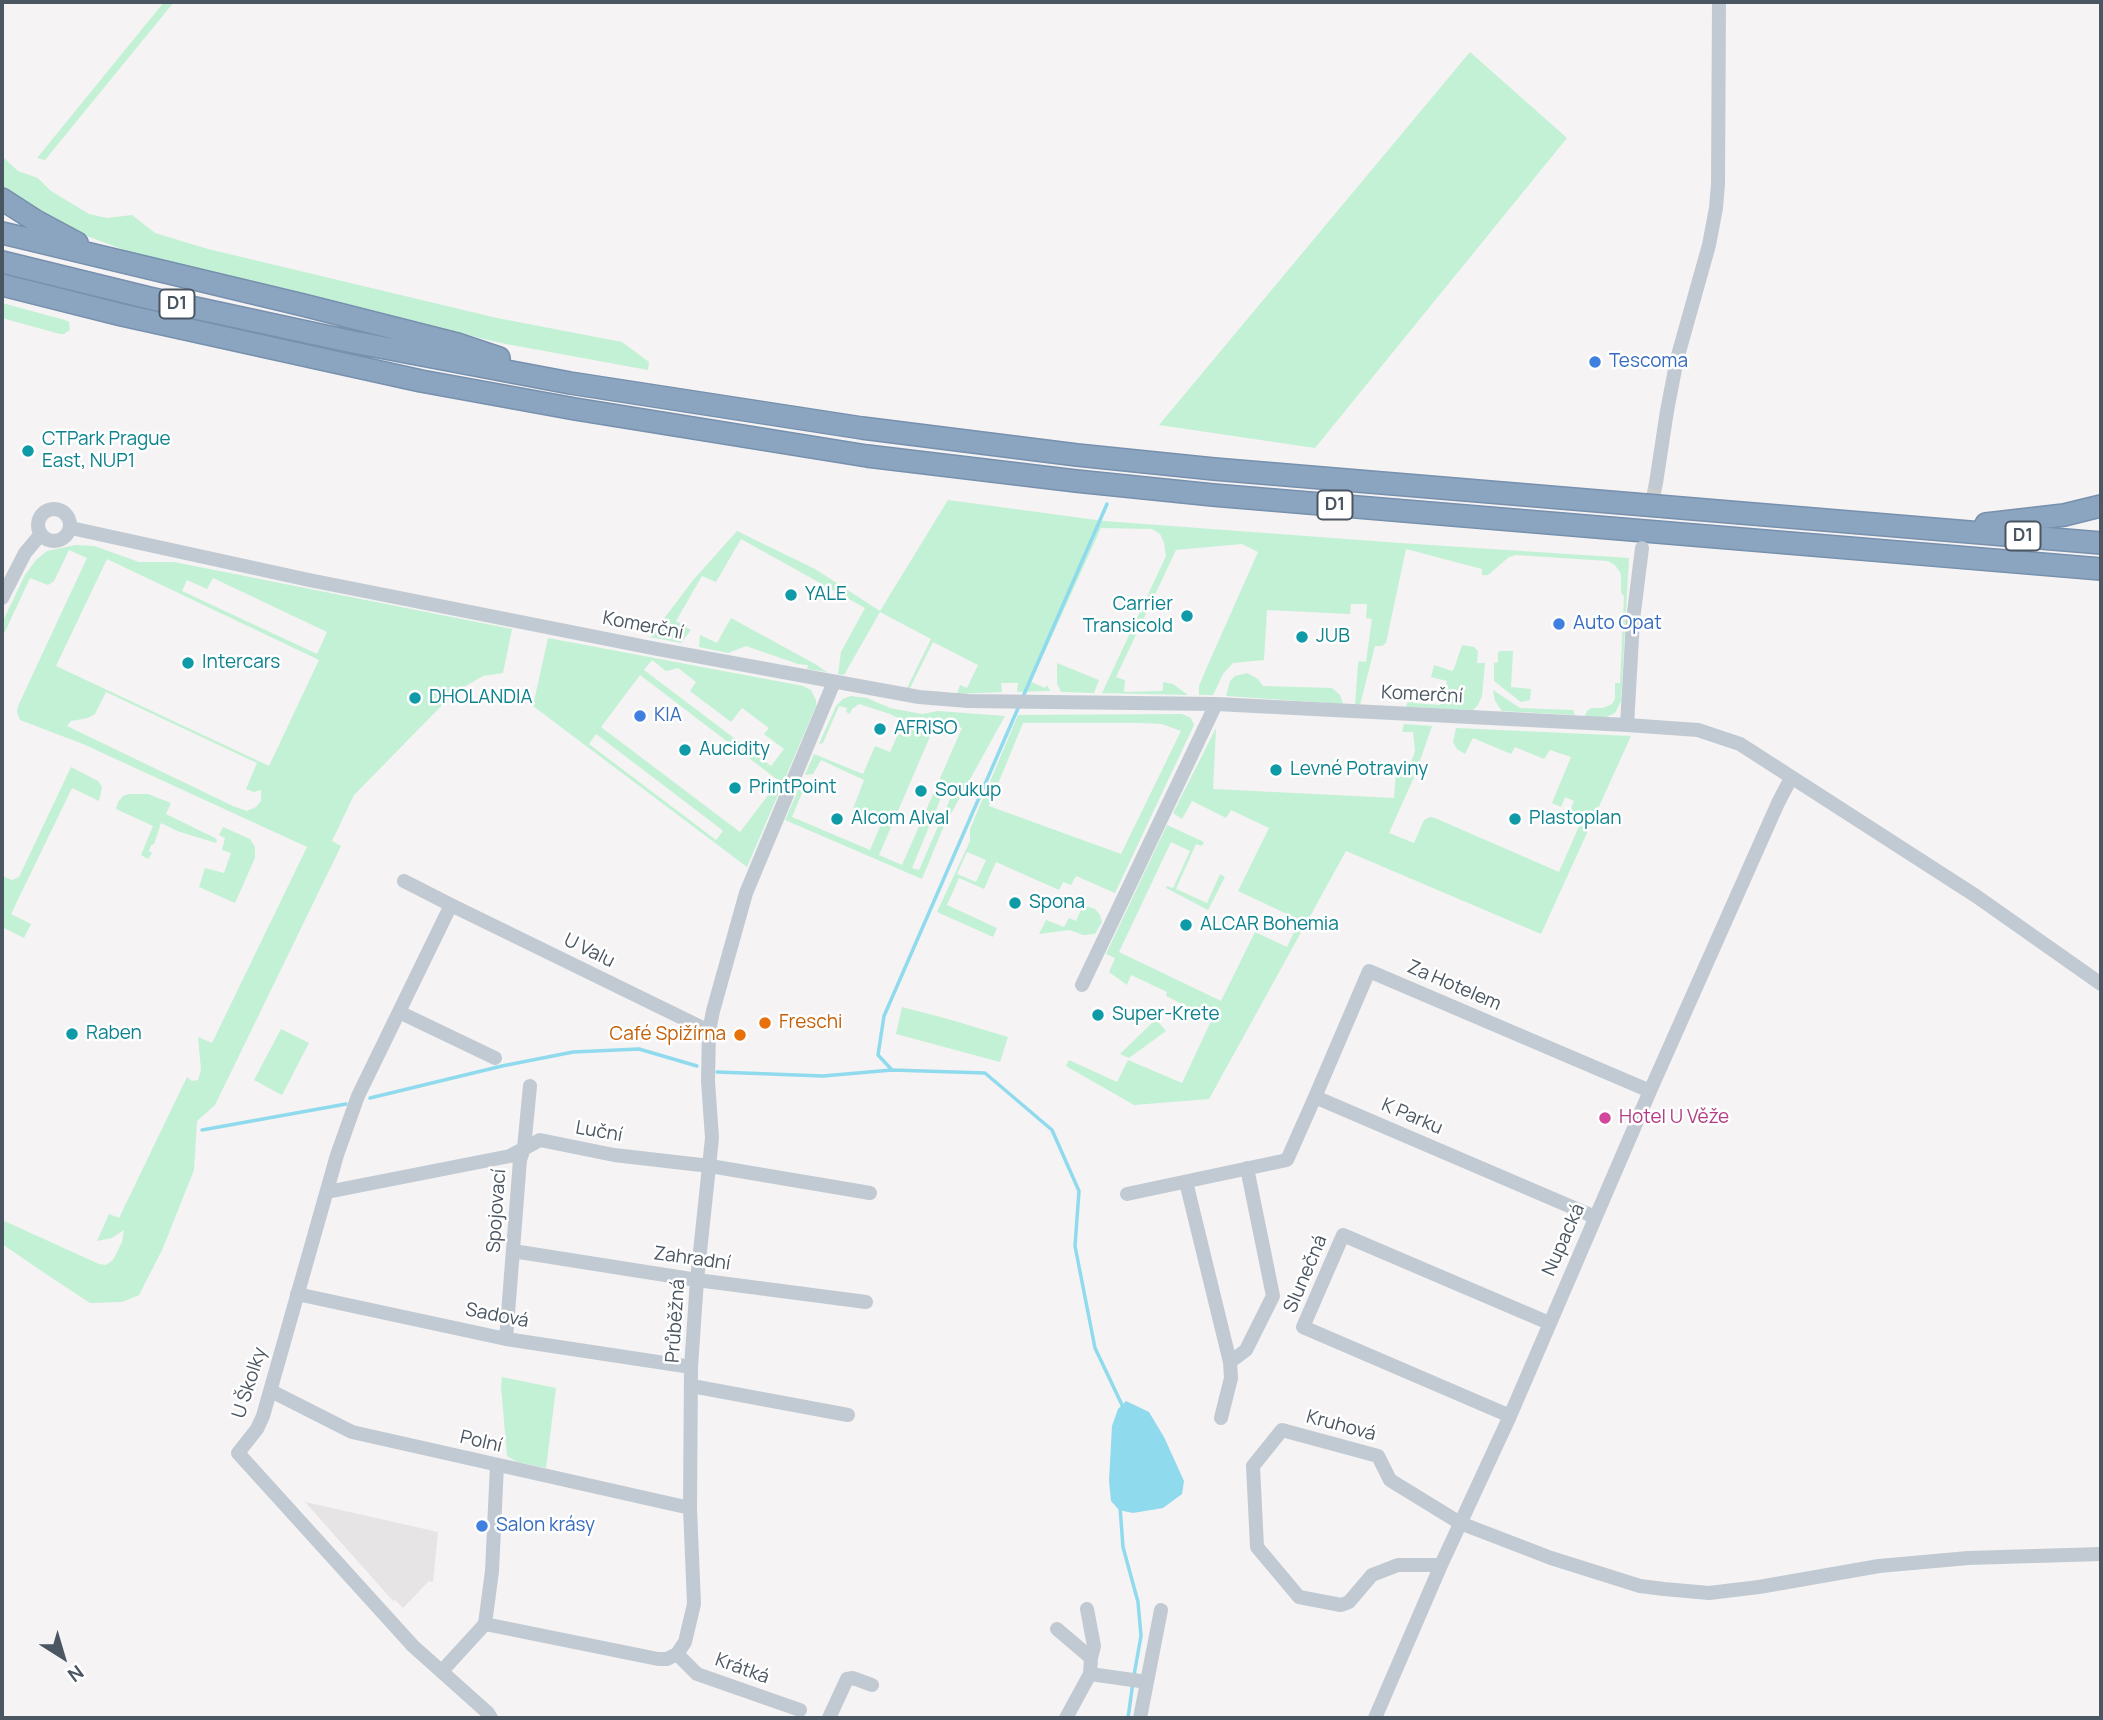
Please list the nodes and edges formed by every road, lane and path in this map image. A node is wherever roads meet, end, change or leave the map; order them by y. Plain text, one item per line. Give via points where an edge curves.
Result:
1 (1719, 2) edge
2 (2, 199) edge
3 (2, 233) edge
4 (2, 261) edge
5 (135, 264) junction
6 (2, 285) edge
7 (570, 383) junction
8 (1656, 483) tunnel mouth
9 (2101, 506) edge
10 (71, 528) junction
11 (1944, 529) junction
12 (41, 534) junction
13 (2101, 543) edge
14 (1642, 548) tunnel mouth
15 (2101, 569) edge
16 (2, 598) edge
17 (834, 682) junction
18 (1216, 704) junction
19 (1626, 725) junction
20 (1791, 778) junction
21 (404, 881) dead end
22 (451, 905) junction
23 (2101, 984) edge
24 (1082, 985) dead end
25 (398, 1012) junction
26 (709, 1031) junction
27 (495, 1058) dead end
28 (530, 1086) dead end
29 (1650, 1091) junction
30 (1315, 1097) junction
31 (524, 1148) junction
32 (710, 1166) junction
33 (1247, 1168) junction
34 (1186, 1182) junction
35 (327, 1192) junction
36 (870, 1194) dead end
37 (1127, 1195) dead end
38 (1595, 1217) junction
39 (513, 1251) junction
40 (697, 1280) junction
41 (297, 1294) junction
42 (866, 1302) dead end
43 (1549, 1323) junction
44 (506, 1339) junction
45 (1230, 1362) junction
46 (691, 1367) junction
47 (692, 1386) junction
48 (271, 1391) junction
49 (848, 1415) dead end
50 (1510, 1416) junction
51 (1221, 1418) dead end
52 (497, 1465) junction
53 (690, 1508) junction
54 (1460, 1524) junction
55 (2101, 1554) edge
56 (1441, 1565) junction
57 (1087, 1609) dead end
58 (1161, 1610) dead end
59 (485, 1624) junction
60 (1058, 1629) dead end
61 (677, 1654) junction
62 (1091, 1658) junction
63 (442, 1671) junction
64 (1090, 1674) junction
65 (1138, 1681) junction
66 (872, 1685) dead end
67 (800, 1710) dead end
68 (491, 1718) edge
69 (829, 1718) edge
70 (1066, 1718) edge
71 (1140, 1718) edge
72 (1375, 1718) edge

1 - 8 street via 1716,208 1677,359
2 - 5 highway via 75,242
3 - 5 highway
4 - 7 highway, D1 via 353,342
5 - 7 highway via 457,344
6 - 15 highway, D1 via 421,381 867,456 1213,495
7 - 11 highway, D1 via 849,427 1077,455
9 - 11 highway via 2064,515
10 - 12 street, Komerční via 60,540
10 - 12 street, Komerční via 64,511 55,508 39,519
10 - 17 street, Komerční via 309,580
11 - 13 highway, D1
12 - 16 street, Komerční via 25,553
14 - 19 street
17 - 18 street, Komerční via 968,701
17 - 26 street, Průběžná via 750,881
18 - 19 street, Komerční
18 - 24 street
19 - 20 street, Komerční via 1700,730 1740,744
20 - 23 street, Komerční
20 - 29 street, Nupacká
21 - 22 street, U Valu
22 - 25 street
22 - 26 street, U Valu
25 - 27 street
25 - 35 street, U Školky via 351,1115
26 - 32 street, Průběžná
28 - 31 street, Spojovací
29 - 30 street, Za Hotelem via 1369,971
29 - 38 street, Nupacká
30 - 33 street via 1287,1160
30 - 38 street, K Parku
31 - 32 street, Luční via 540,1140 614,1155
31 - 35 street, Luční via 506,1157
31 - 39 street, Spojovací
32 - 36 street, Luční
32 - 40 street, Průběžná
33 - 34 street
33 - 45 street via 1273,1296 1246,1350
34 - 37 street
34 - 45 street
35 - 41 street, U Školky
38 - 43 street, Nupacká
39 - 40 street, Zahradní
39 - 44 street, Spojovací
40 - 42 street, Zahradní
40 - 46 street, Průběžná
41 - 44 street, Sadová
41 - 48 street, U Školky
43 - 50 street, Nupacká
43 - 50 street, Slunečná via 1343,1235 1303,1327
44 - 46 street, Sadová
45 - 51 street via 1231,1378
46 - 47 street, Průběžná
47 - 49 street
47 - 53 street, Průběžná
48 - 52 street, Polní via 352,1432
48 - 63 street, U Školky via 257,1429 238,1453 413,1646
50 - 54 street, Nupacká
52 - 53 street, Polní
52 - 59 street
53 - 61 street, Průběžná via 694,1604 685,1642
54 - 55 street via 1640,1586 1709,1593 1879,1566
54 - 56 street, Nupacká
54 - 56 street, Kruhová via 1390,1480 1378,1456 1282,1430 1253,1466 1256,1547 1299,1597 1341,1605 1372,1575 1398,1565
56 - 72 street, Nupacká
57 - 62 street via 1094,1646
58 - 65 street
59 - 61 street via 658,1660
59 - 63 street
60 - 62 street
61 - 67 street, Krátká via 697,1674
62 - 64 street
63 - 68 street
64 - 65 street
64 - 70 street
65 - 71 street
66 - 69 street via 847,1679

